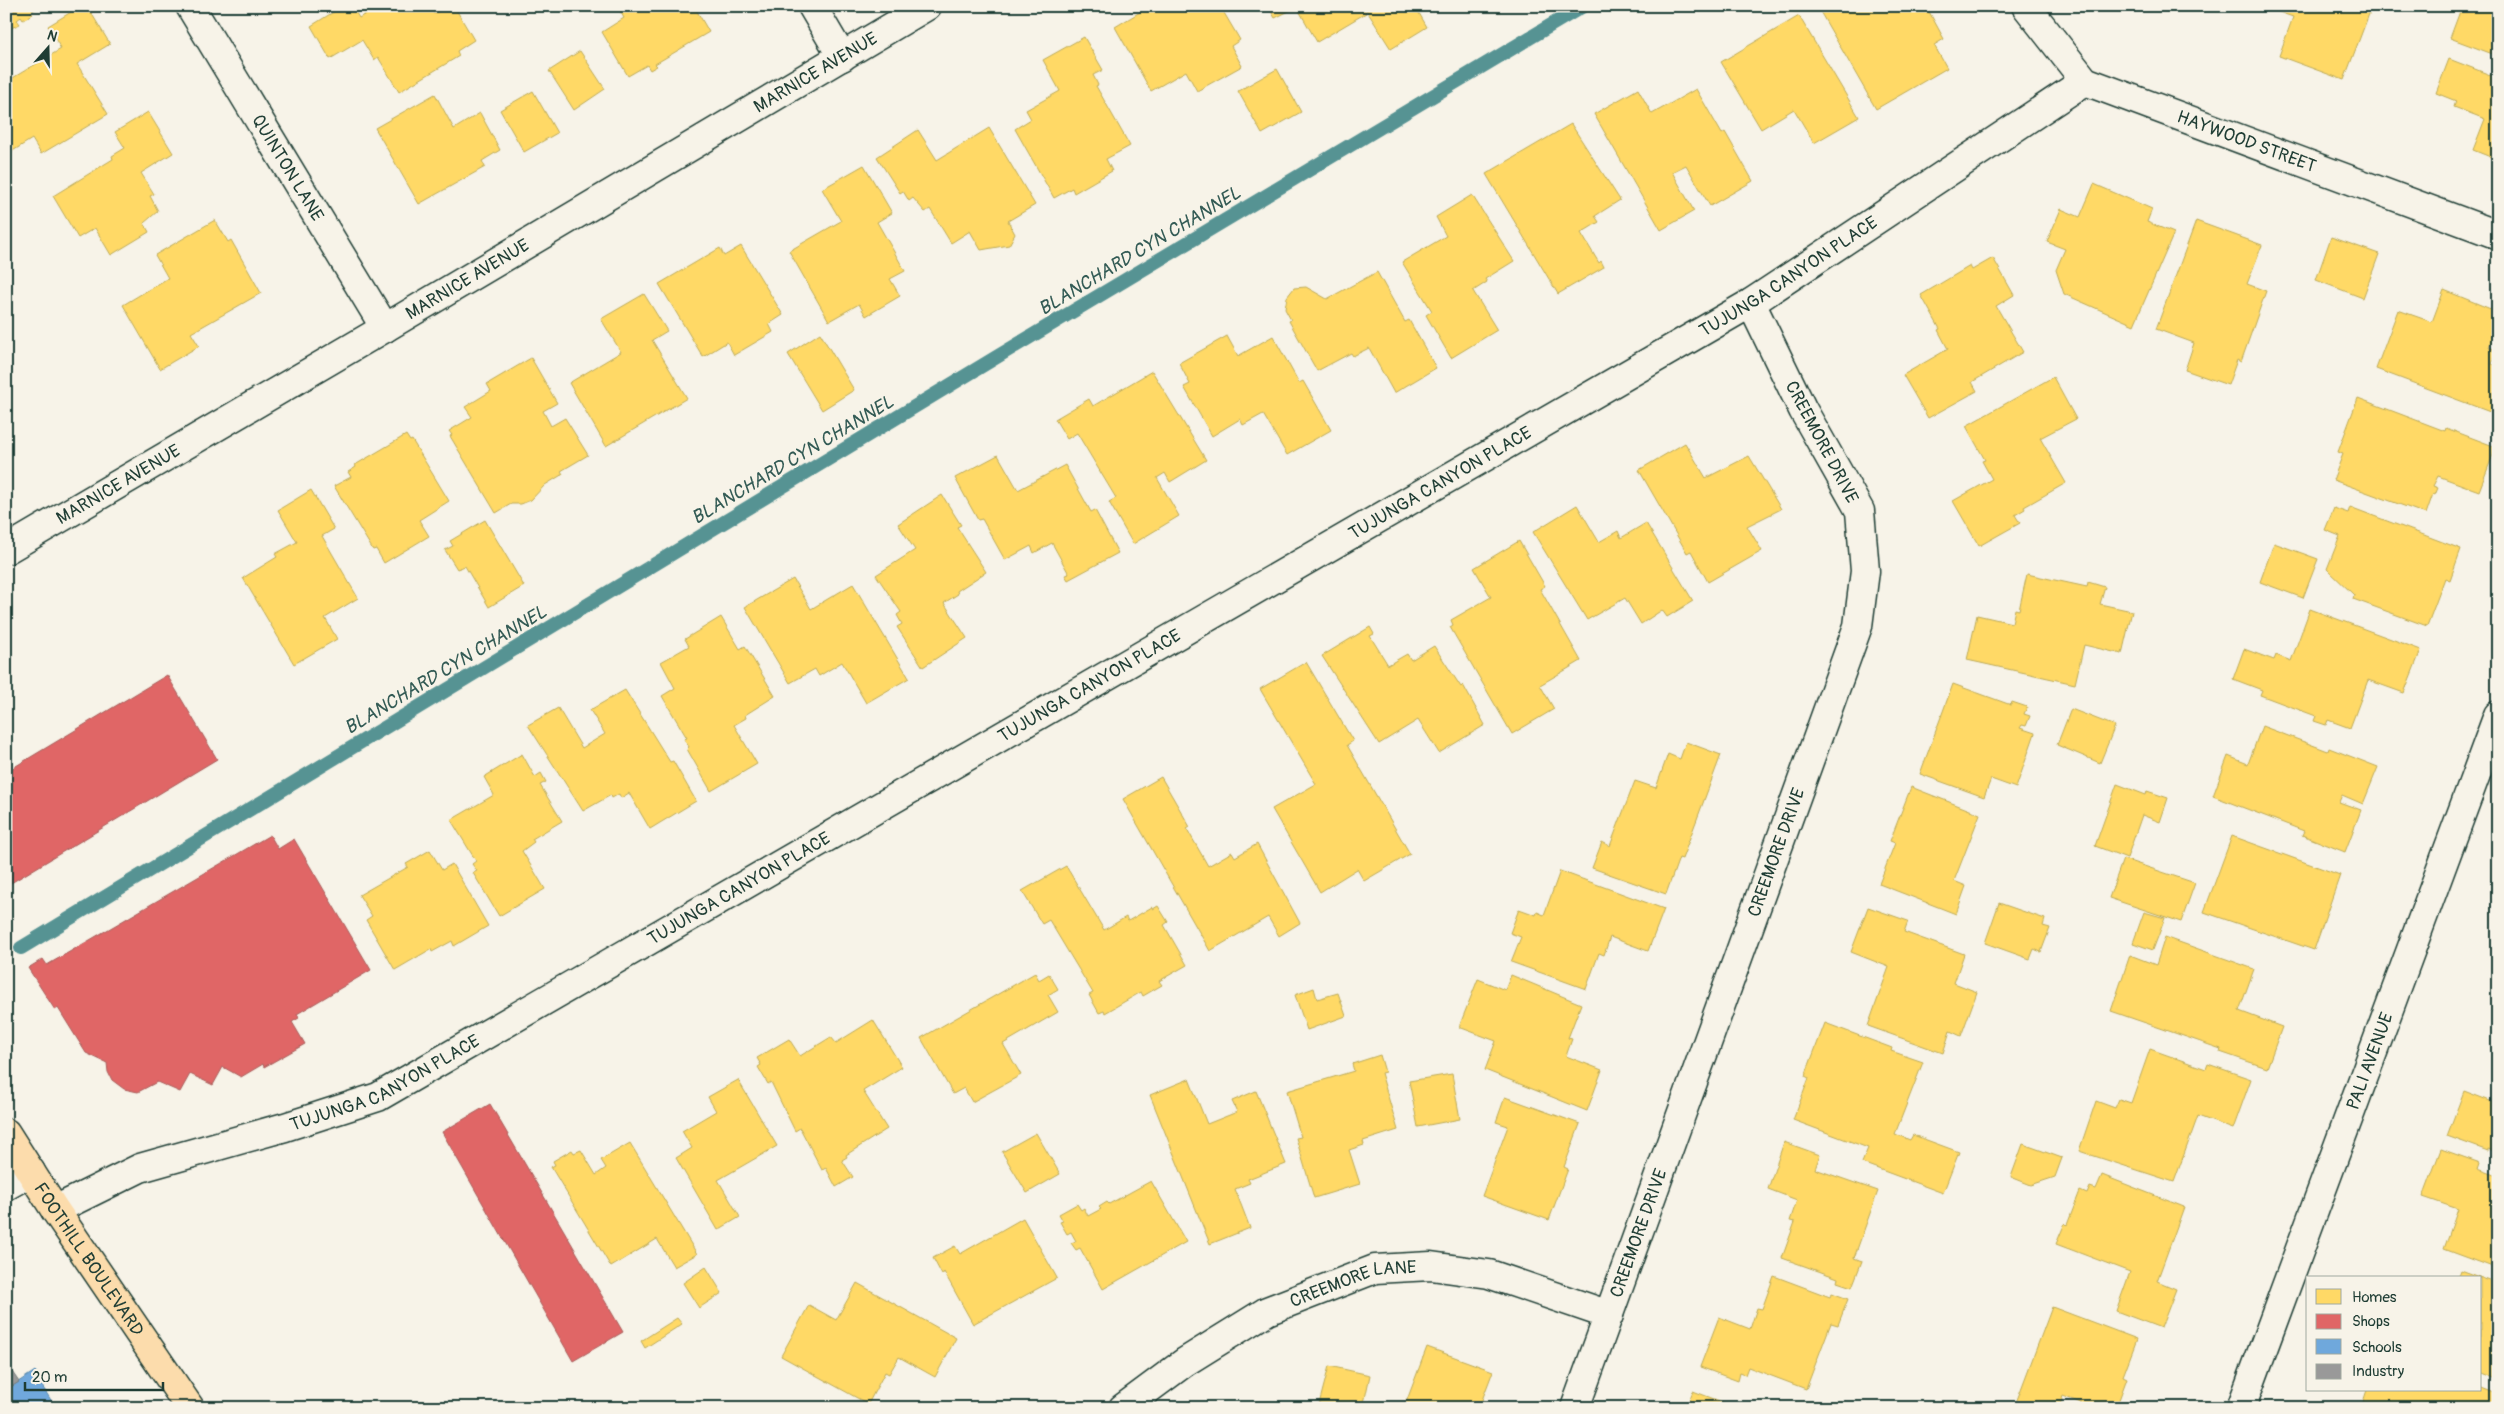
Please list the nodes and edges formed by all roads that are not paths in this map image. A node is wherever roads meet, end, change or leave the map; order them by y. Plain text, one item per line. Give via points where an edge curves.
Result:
1 (190, 6) edge
2 (812, 6) edge
3 (926, 6) edge
4 (2026, 6) edge
5 (842, 57) junction
6 (2085, 81) junction
7 (2498, 235) edge
8 (1751, 303) junction
9 (385, 328) junction
10 (6, 550) edge
11 (2498, 715) edge
12 (6, 1133) edge
13 (31, 1172) junction
14 (6, 1186) edge
15 (55, 1210) junction
16 (1609, 1315) junction
17 (190, 1408) edge
18 (1123, 1408) edge
19 (1575, 1408) edge
20 (2242, 1408) edge

1 - 9 street, QUINTON LANE
2 - 5 street
3 - 5 street, MARNICE AVENUE
4 - 6 street
5 - 9 street, MARNICE AVENUE
6 - 7 street, HAYWOOD STREET
6 - 8 street, TUJUNGA CANYON PLACE
8 - 15 street, TUJUNGA CANYON PLACE via 378,1097 140,1168
8 - 16 street, CREEMORE DRIVE via 1803,410 1860,511 1865,570 1858,626
9 - 10 street, MARNICE AVENUE
11 - 20 street, PALI AVENUE
12 - 13 main road, FOOTHILL BOULEVARD
13 - 14 street
13 - 15 main road, FOOTHILL BOULEVARD
15 - 17 main road, FOOTHILL BOULEVARD
16 - 18 street, CREEMORE LANE via 1489,1274 1431,1266 1375,1269 1267,1311 1185,1362
16 - 19 street, CREEMORE DRIVE

